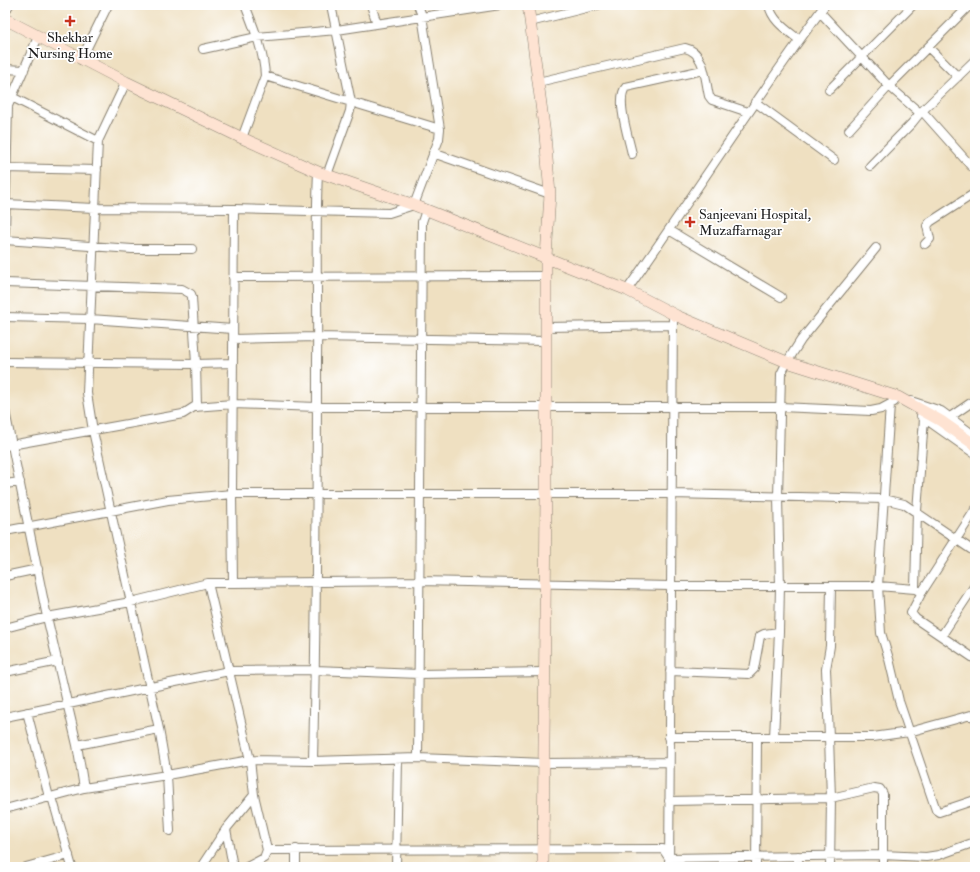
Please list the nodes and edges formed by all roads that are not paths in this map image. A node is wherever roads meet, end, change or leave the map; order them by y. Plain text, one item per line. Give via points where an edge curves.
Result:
1 (9, 5) edge
2 (108, 5) edge
3 (245, 5) edge
4 (331, 5) edge
5 (371, 5) edge
6 (418, 5) edge
7 (500, 5) edge
8 (528, 5) edge
9 (598, 5) edge
10 (768, 5) edge
11 (913, 5) edge
12 (970, 5) edge
13 (822, 8) edge
14 (5, 12) edge
15 (422, 16) junction
16 (5, 19) edge
17 (530, 22) junction
18 (377, 24) junction
19 (337, 30) junction
20 (38, 37) junction
21 (257, 37) junction
22 (799, 40) junction
23 (928, 46) junction
24 (203, 49) dead end
25 (862, 56) junction
26 (81, 60) junction
27 (975, 60) edge
28 (5, 69) edge
29 (24, 70) junction
30 (703, 70) junction
31 (265, 76) junction
32 (958, 77) junction
33 (126, 82) junction
34 (538, 82) junction
35 (889, 86) junction
36 (829, 90) dead end
37 (12, 97) junction
38 (351, 102) junction
39 (755, 102) junction
40 (748, 112) junction
41 (921, 112) junction
42 (440, 129) junction
43 (849, 130) dead end
44 (242, 138) junction
45 (98, 141) junction
46 (433, 153) junction
47 (632, 154) dead end
48 (834, 160) dead end
49 (870, 166) dead end
50 (971, 166) dead end
51 (6, 168) edge
52 (97, 170) junction
53 (322, 174) junction
54 (975, 193) edge
55 (550, 194) junction
56 (5, 204) edge
57 (414, 205) junction
58 (95, 208) junction
59 (234, 209) junction
60 (426, 210) junction
61 (316, 212) junction
62 (669, 230) junction
63 (5, 233) edge
64 (5, 240) edge
65 (925, 244) dead end
66 (93, 246) junction
67 (876, 248) dead end
68 (192, 249) dead end
69 (546, 257) junction
70 (318, 276) junction
71 (546, 276) junction
72 (233, 277) junction
73 (422, 277) junction
74 (5, 283) edge
75 (92, 286) junction
76 (627, 290) junction
77 (781, 297) dead end
78 (5, 317) edge
79 (90, 319) junction
80 (673, 319) junction
81 (195, 326) junction
82 (546, 327) junction
83 (233, 328) junction
84 (317, 337) junction
85 (233, 339) junction
86 (421, 339) junction
87 (546, 341) junction
88 (5, 362) edge
89 (787, 362) junction
90 (88, 363) junction
91 (196, 364) junction
92 (233, 364) junction
93 (975, 400) edge
94 (894, 401) junction
95 (233, 404) junction
96 (673, 406) junction
97 (197, 407) junction
98 (317, 407) junction
99 (420, 407) junction
100 (780, 407) junction
101 (546, 408) junction
102 (5, 411) edge
103 (924, 419) junction
104 (945, 419) junction
105 (93, 431) junction
106 (975, 436) edge
107 (975, 444) edge
108 (8, 446) edge
109 (975, 454) edge
110 (20, 482) junction
111 (5, 484) edge
112 (232, 494) junction
113 (420, 494) junction
114 (672, 494) junction
115 (317, 495) junction
116 (546, 495) junction
117 (778, 497) junction
118 (884, 499) junction
119 (975, 510) edge
120 (111, 512) junction
121 (917, 512) junction
122 (30, 526) junction
123 (5, 531) edge
124 (955, 540) junction
125 (975, 552) edge
126 (38, 569) junction
127 (5, 576) edge
128 (419, 580) junction
129 (545, 582) junction
130 (208, 583) junction
131 (233, 583) junction
132 (316, 583) junction
133 (975, 585) edge
134 (671, 586) junction
135 (780, 586) junction
136 (831, 586) junction
137 (878, 586) junction
138 (918, 590) junction
139 (131, 602) junction
140 (47, 617) junction
141 (5, 628) edge
142 (779, 632) junction
143 (942, 635) junction
144 (975, 659) edge
145 (58, 661) junction
146 (315, 670) junction
147 (229, 671) junction
148 (670, 671) junction
149 (5, 672) edge
150 (544, 672) junction
151 (419, 674) junction
152 (150, 688) junction
153 (68, 704) junction
154 (27, 712) junction
155 (5, 717) edge
156 (975, 718) edge
157 (159, 729) junction
158 (909, 732) junction
159 (669, 737) junction
160 (757, 737) junction
161 (774, 737) junction
162 (829, 738) junction
163 (77, 745) junction
164 (418, 758) junction
165 (398, 759) junction
166 (250, 760) junction
167 (313, 761) junction
168 (669, 762) junction
169 (544, 763) junction
170 (167, 775) junction
171 (84, 788) junction
172 (254, 795) junction
173 (50, 797) junction
174 (756, 798) junction
175 (830, 798) junction
176 (975, 800) edge
177 (669, 801) junction
178 (5, 809) edge
179 (226, 829) junction
180 (170, 831) dead end
181 (975, 842) edge
182 (296, 849) junction
183 (266, 850) junction
184 (396, 850) junction
185 (543, 850) junction
186 (69, 855) junction
187 (882, 855) junction
188 (798, 856) junction
189 (830, 856) junction
190 (756, 857) junction
191 (669, 858) junction
192 (26, 867) edge
193 (72, 867) edge
194 (201, 867) edge
195 (233, 867) edge
196 (247, 867) edge
197 (296, 867) edge
198 (396, 867) edge
199 (543, 867) edge
200 (669, 867) edge
201 (756, 867) edge
202 (798, 867) edge
203 (830, 867) edge
204 (883, 867) edge

1 - 14 street
2 - 26 street
3 - 21 street
4 - 19 street
5 - 18 street
6 - 15 street
7 - 15 street
8 - 17 street
9 - 17 street
10 - 22 street via 772,16
11 - 25 street
12 - 23 street
13 - 22 street
13 - 25 street
15 - 18 street
15 - 42 street
16 - 20 street
17 - 34 street
18 - 19 street
19 - 21 street
19 - 38 street
20 - 26 street
20 - 29 street
21 - 24 street
21 - 31 street via 265,66
22 - 39 street
23 - 32 street
23 - 35 street
25 - 35 street
25 - 36 street
26 - 33 street
27 - 32 street
28 - 29 street
29 - 37 street
30 - 34 street via 698,54 692,49 685,48
30 - 40 street via 712,100
30 - 47 street via 626,87 623,90 622,110
31 - 38 street
31 - 44 street
32 - 41 street
33 - 44 street
33 - 45 street
34 - 55 street
35 - 41 street
35 - 43 street
37 - 45 street
37 - 51 street via 8,106
38 - 42 street
38 - 53 street via 350,111
39 - 40 street
39 - 48 street
40 - 62 street
41 - 49 street
41 - 50 street
42 - 46 street
44 - 53 street
45 - 52 street
46 - 55 street
46 - 57 street
51 - 52 street
51 - 56 street
52 - 58 street
53 - 57 street
53 - 61 street
54 - 65 street via 928,224 930,239
55 - 69 street
56 - 58 street
56 - 63 street
57 - 60 street
57 - 61 street via 389,213
58 - 59 street
58 - 66 street
59 - 61 street
59 - 72 street
60 - 69 street
60 - 73 street via 422,222
61 - 70 street
62 - 76 street
62 - 77 street
64 - 66 street
66 - 68 street
66 - 75 street
67 - 89 street via 800,340
69 - 71 street
69 - 76 street
70 - 72 street
70 - 73 street
70 - 84 street
71 - 73 street
71 - 82 street
72 - 83 street
73 - 86 street
74 - 75 street
75 - 79 street
75 - 81 street via 182,289 191,294
76 - 80 street
78 - 79 street
79 - 81 street
79 - 90 street
80 - 82 street
80 - 89 street
80 - 96 street
81 - 83 street
81 - 91 street
82 - 87 street
83 - 85 street
84 - 85 street
84 - 86 street
84 - 98 street
85 - 92 street
86 - 87 street
86 - 99 street
87 - 101 street
88 - 90 street
89 - 94 street
89 - 100 street via 781,374
90 - 91 street
90 - 105 street via 87,393
91 - 92 street
91 - 97 street
92 - 95 street
93 - 104 street
94 - 100 street via 871,411
94 - 103 street
94 - 104 street
94 - 118 street
95 - 97 street
95 - 98 street
95 - 112 street
96 - 100 street
96 - 101 street
96 - 114 street
97 - 105 street via 183,414
98 - 99 street
98 - 115 street
99 - 101 street
99 - 113 street
100 - 117 street
101 - 116 street
102 - 108 street
103 - 109 street
103 - 121 street
104 - 106 street
104 - 107 street
105 - 108 street
105 - 120 street
108 - 110 street
110 - 111 street
110 - 122 street
112 - 115 street
112 - 120 street via 174,499
112 - 131 street
113 - 115 street
113 - 116 street
113 - 128 street
114 - 116 street
114 - 117 street
114 - 134 street
115 - 132 street
116 - 129 street
117 - 118 street
117 - 135 street
118 - 121 street via 904,504
118 - 137 street
119 - 124 street
120 - 122 street
120 - 139 street
121 - 124 street
121 - 138 street
122 - 123 street
122 - 126 street
124 - 125 street
124 - 138 street
126 - 127 street
126 - 140 street
128 - 129 street
128 - 132 street
128 - 151 street
129 - 134 street
129 - 150 street
130 - 131 street
130 - 139 street
130 - 147 street
131 - 132 street
132 - 146 street
133 - 143 street
134 - 135 street
134 - 148 street
135 - 136 street
135 - 142 street
136 - 137 street
136 - 162 street via 830,646 826,669
137 - 138 street
137 - 158 street via 881,633
138 - 143 street via 912,614
139 - 140 street
139 - 152 street
140 - 141 street
140 - 145 street
142 - 148 street via 760,636 756,664 750,674
142 - 161 street
143 - 144 street
145 - 149 street
145 - 153 street
146 - 147 street
146 - 151 street
146 - 167 street
147 - 152 street
147 - 166 street
148 - 159 street
150 - 151 street
150 - 169 street
151 - 164 street
152 - 153 street
152 - 157 street
153 - 154 street
153 - 163 street
154 - 155 street
154 - 173 street
156 - 158 street via 971,715
157 - 163 street
157 - 170 street
158 - 162 street via 873,737
158 - 176 street via 936,810 939,812
159 - 160 street
159 - 168 street
160 - 161 street
160 - 174 street
161 - 162 street
162 - 175 street
163 - 171 street
164 - 165 street
164 - 169 street
165 - 167 street
165 - 184 street
166 - 167 street
166 - 170 street
166 - 172 street
168 - 169 street
168 - 177 street
169 - 185 street
170 - 171 street
170 - 180 street
171 - 173 street
172 - 179 street
172 - 183 street
173 - 178 street
173 - 186 street
174 - 175 street
174 - 177 street
174 - 190 street
175 - 187 street via 874,788 880,789 883,794
175 - 189 street
177 - 191 street
179 - 194 street
179 - 195 street
181 - 187 street via 932,856
182 - 183 street
182 - 184 street
182 - 197 street
183 - 196 street via 264,858
184 - 185 street
184 - 198 street
185 - 191 street via 663,850
185 - 199 street
186 - 192 street
186 - 193 street
187 - 189 street
187 - 204 street
188 - 189 street
188 - 190 street
188 - 202 street
189 - 203 street
190 - 191 street
190 - 201 street
191 - 200 street

